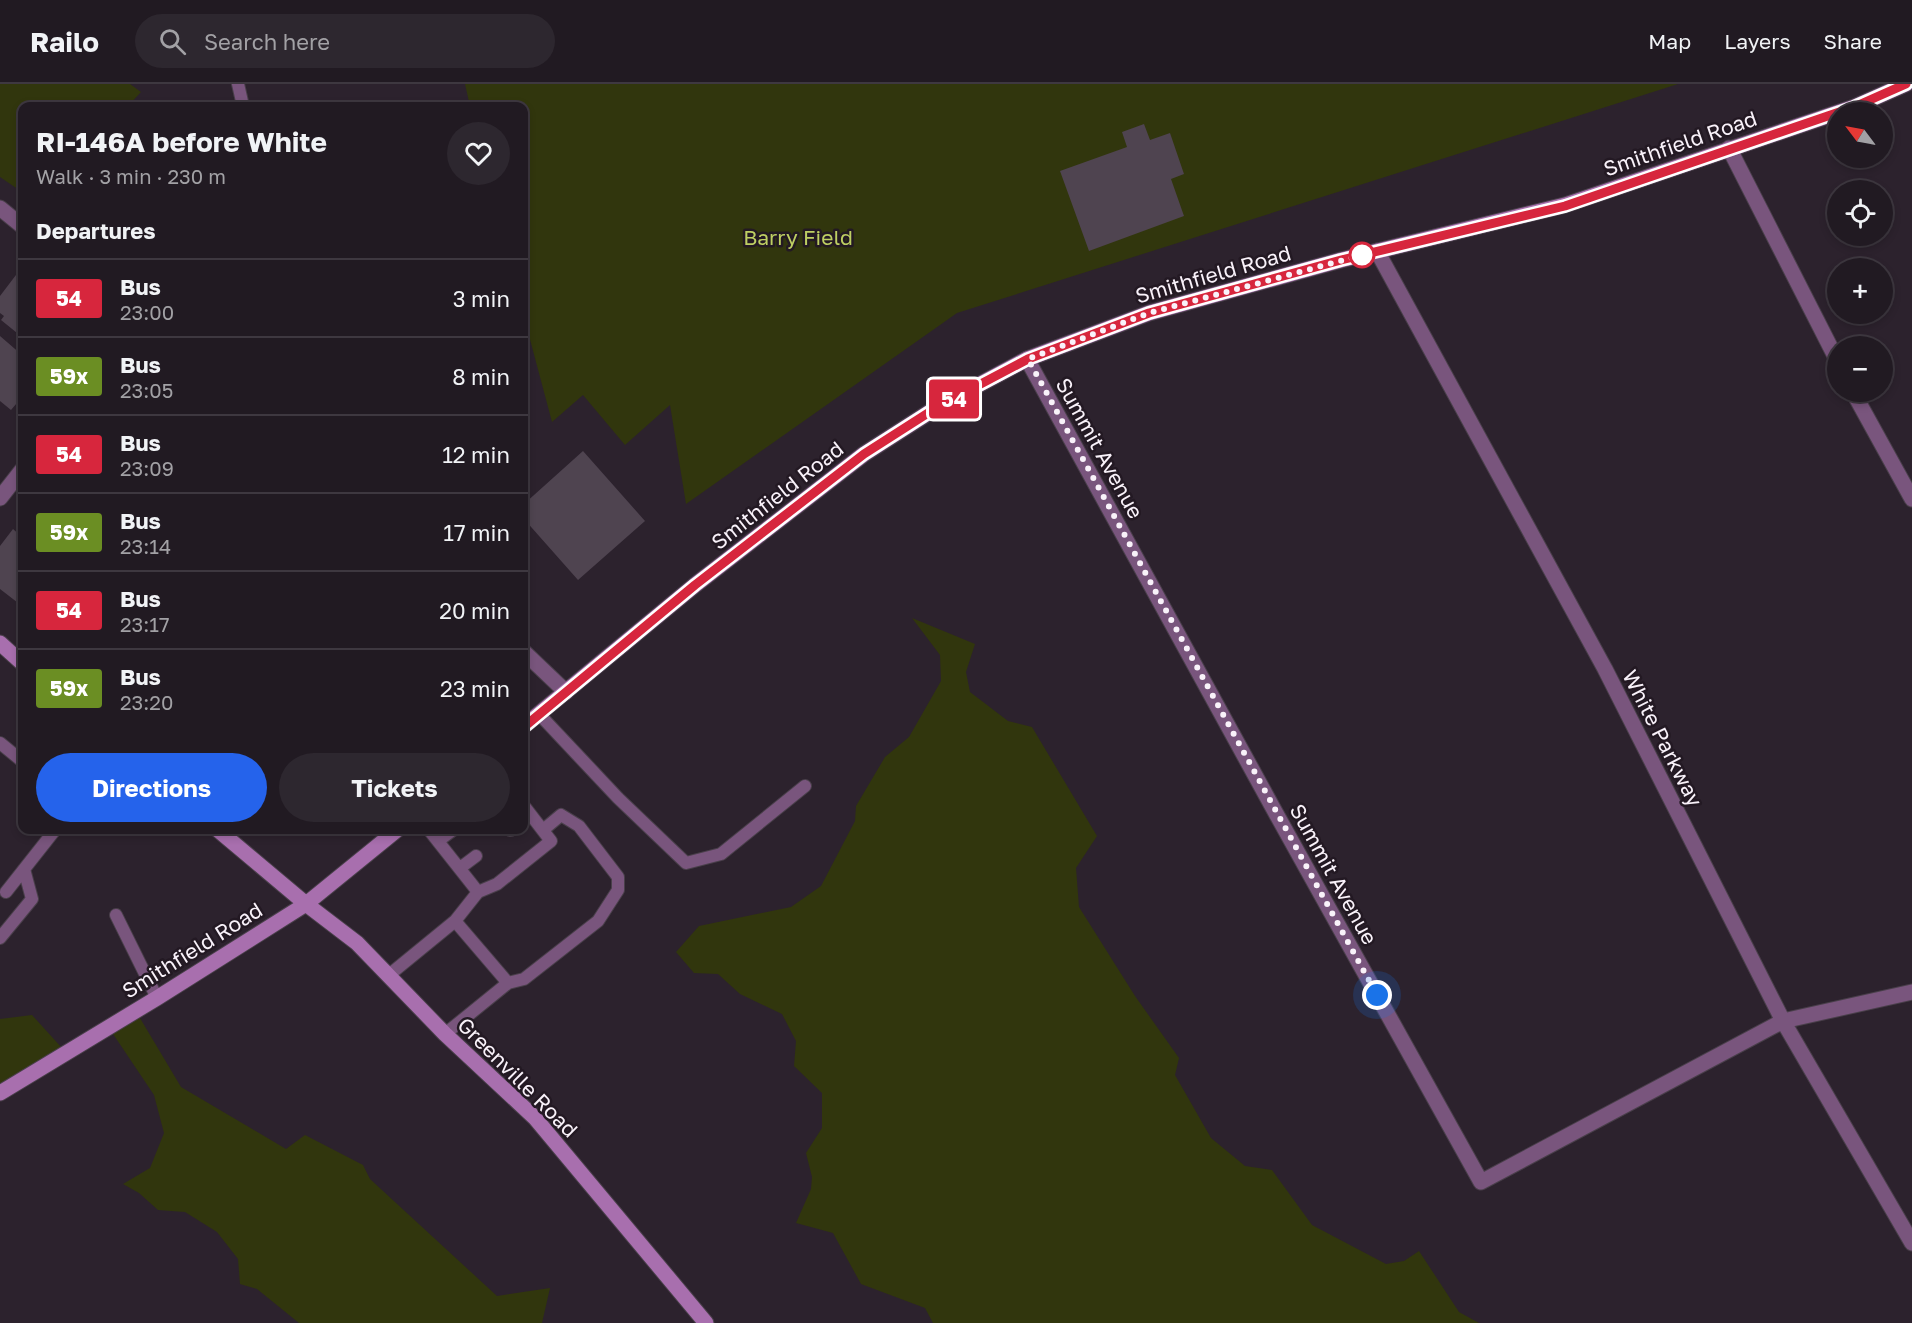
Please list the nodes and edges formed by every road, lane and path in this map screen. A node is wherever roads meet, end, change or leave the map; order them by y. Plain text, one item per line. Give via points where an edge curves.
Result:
1 (238, 84) edge
2 (1906, 84) edge
3 (242, 102) edge
4 (1729, 148) junction
5 (0, 208) edge
6 (18, 223) edge
7 (1377, 251) junction
8 (1827, 340) edge
9 (1028, 359) junction
10 (1859, 402) edge
11 (18, 475) edge
12 (0, 498) edge
13 (1912, 499) edge
14 (0, 644) edge
15 (528, 656) edge
16 (18, 660) edge
17 (566, 692) junction
18 (539, 714) junction
19 (528, 723) edge
20 (0, 743) edge
21 (18, 758) edge
22 (806, 786) dead end
23 (528, 815) edge
24 (543, 830) junction
25 (52, 834) edge
26 (223, 834) edge
27 (392, 834) edge
28 (432, 834) edge
29 (448, 834) edge
30 (438, 841) junction
31 (476, 856) dead end
32 (460, 868) junction
33 (24, 869) junction
34 (6, 892) dead end
35 (478, 892) junction
36 (306, 904) junction
37 (116, 915) dead end
38 (455, 921) junction
39 (0, 938) edge
40 (389, 975) junction
41 (508, 983) junction
42 (1912, 992) edge
43 (157, 998) junction
44 (1783, 1021) junction
45 (445, 1034) junction
46 (0, 1093) edge
47 (1912, 1243) edge
48 (706, 1323) edge

1 - 3 lane
2 - 4 main road, Smithfield Road via 1854,107
4 - 7 main road, Smithfield Road via 1565,206
4 - 8 street
5 - 6 street
7 - 9 main road, Smithfield Road via 1149,313
7 - 44 street, White Parkway via 1605,669
9 - 17 main road, Smithfield Road via 939,406 864,454 695,585
9 - 44 street, Summit Avenue via 1481,1182
10 - 13 street
11 - 12 street
14 - 16 main road
15 - 17 street
17 - 18 main road, Smithfield Road
18 - 19 main road, Smithfield Road
18 - 22 lane via 686,863 721,854
20 - 21 lane
23 - 24 lane
24 - 35 lane via 552,841 497,884
24 - 41 lane via 561,815 579,826 618,877 618,890 598,921 524,979
25 - 33 lane
26 - 36 main road, Greenville Road
27 - 36 main road, Smithfield Road
28 - 30 lane
29 - 30 lane
30 - 32 lane
31 - 32 lane
32 - 35 lane
33 - 34 lane
33 - 39 lane via 32,899
35 - 38 lane
36 - 40 main road, Greenville Road via 357,943
36 - 43 main road, Smithfield Road
37 - 43 lane
38 - 40 lane
38 - 41 lane
40 - 45 main road, Greenville Road
41 - 45 lane
42 - 44 street, Summit Avenue
43 - 46 main road, Smithfield Road
44 - 47 street, White Parkway
45 - 48 main road, Greenville Road via 535,1118

